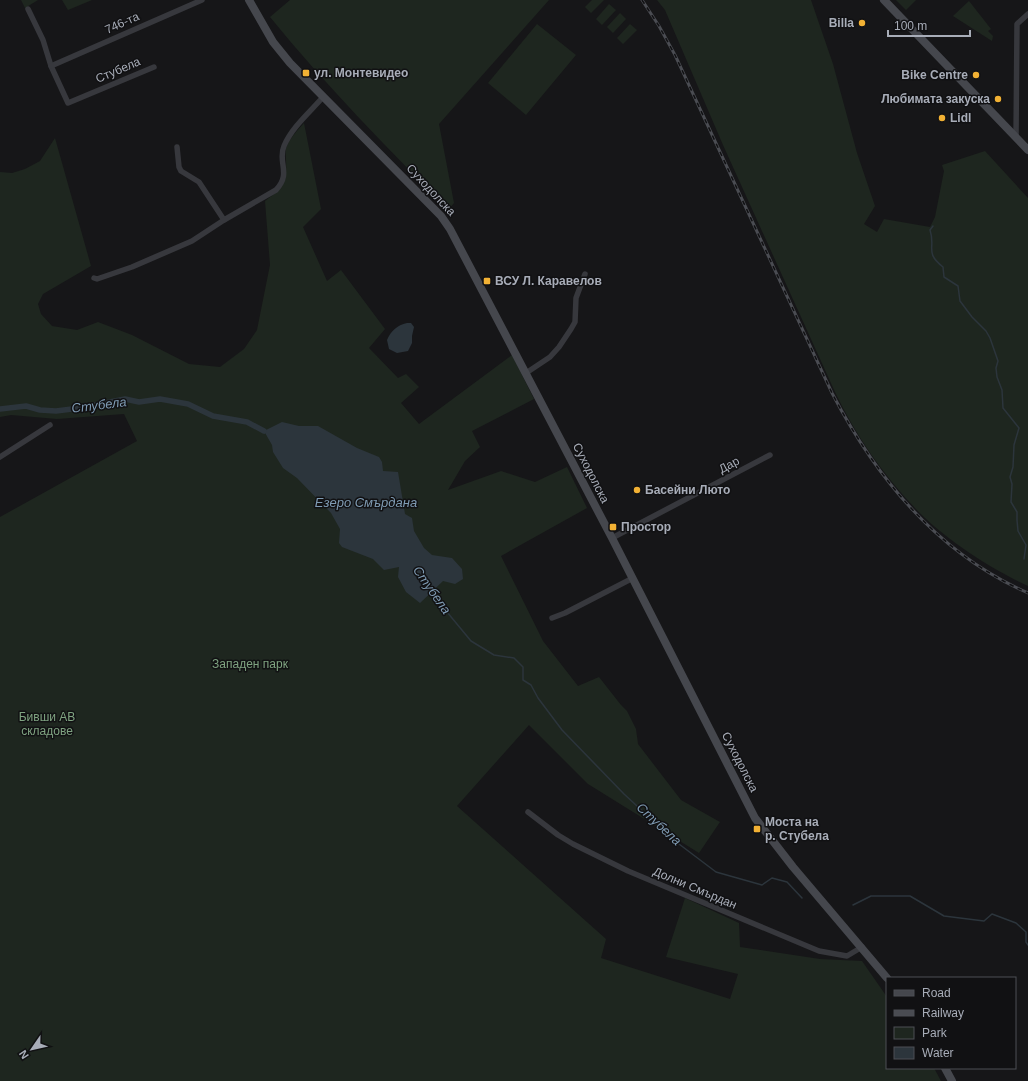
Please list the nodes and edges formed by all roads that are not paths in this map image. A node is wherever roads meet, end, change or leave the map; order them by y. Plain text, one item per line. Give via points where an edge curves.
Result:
1 (202, 0) edge
2 (249, 0) edge
3 (884, 0) edge
4 (28, 9) dead end
5 (1028, 14) edge
6 (51, 66) junction
7 (154, 67) dead end
8 (323, 97) junction
9 (1016, 137) junction
10 (177, 147) dead end
11 (1028, 150) edge
12 (224, 220) junction
13 (585, 274) dead end
14 (94, 278) dead end
15 (526, 373) junction
16 (50, 425) dead end
17 (770, 455) dead end
18 (0, 457) edge
19 (612, 538) junction
20 (633, 578) junction
21 (552, 618) dead end
22 (528, 812) dead end
23 (862, 947) junction
24 (886, 977) edge
25 (946, 1069) edge
26 (952, 1081) edge

1 - 6 street, 746-та
2 - 8 street, Суходолска via 280,51
3 - 9 street
4 - 6 street via 43,40
5 - 9 street via 1017,24
6 - 7 street, Стубела via 68,103
8 - 12 street via 284,146 285,176 281,185 268,196
8 - 15 street, Суходолска via 441,216 464,253
9 - 11 street
10 - 12 street via 179,167 199,182
12 - 14 street via 192,241 166,253 132,268
13 - 15 street via 576,298 575,322 571,329 550,357
15 - 19 street, Суходолска
16 - 18 street
17 - 19 street, Дар
19 - 20 street, Суходолска
20 - 21 street
20 - 23 street, Суходолска via 755,818 793,867
22 - 23 street, Долни Смърдан via 573,844 628,871 819,951 847,956
23 - 24 street, Суходолска
25 - 26 street

